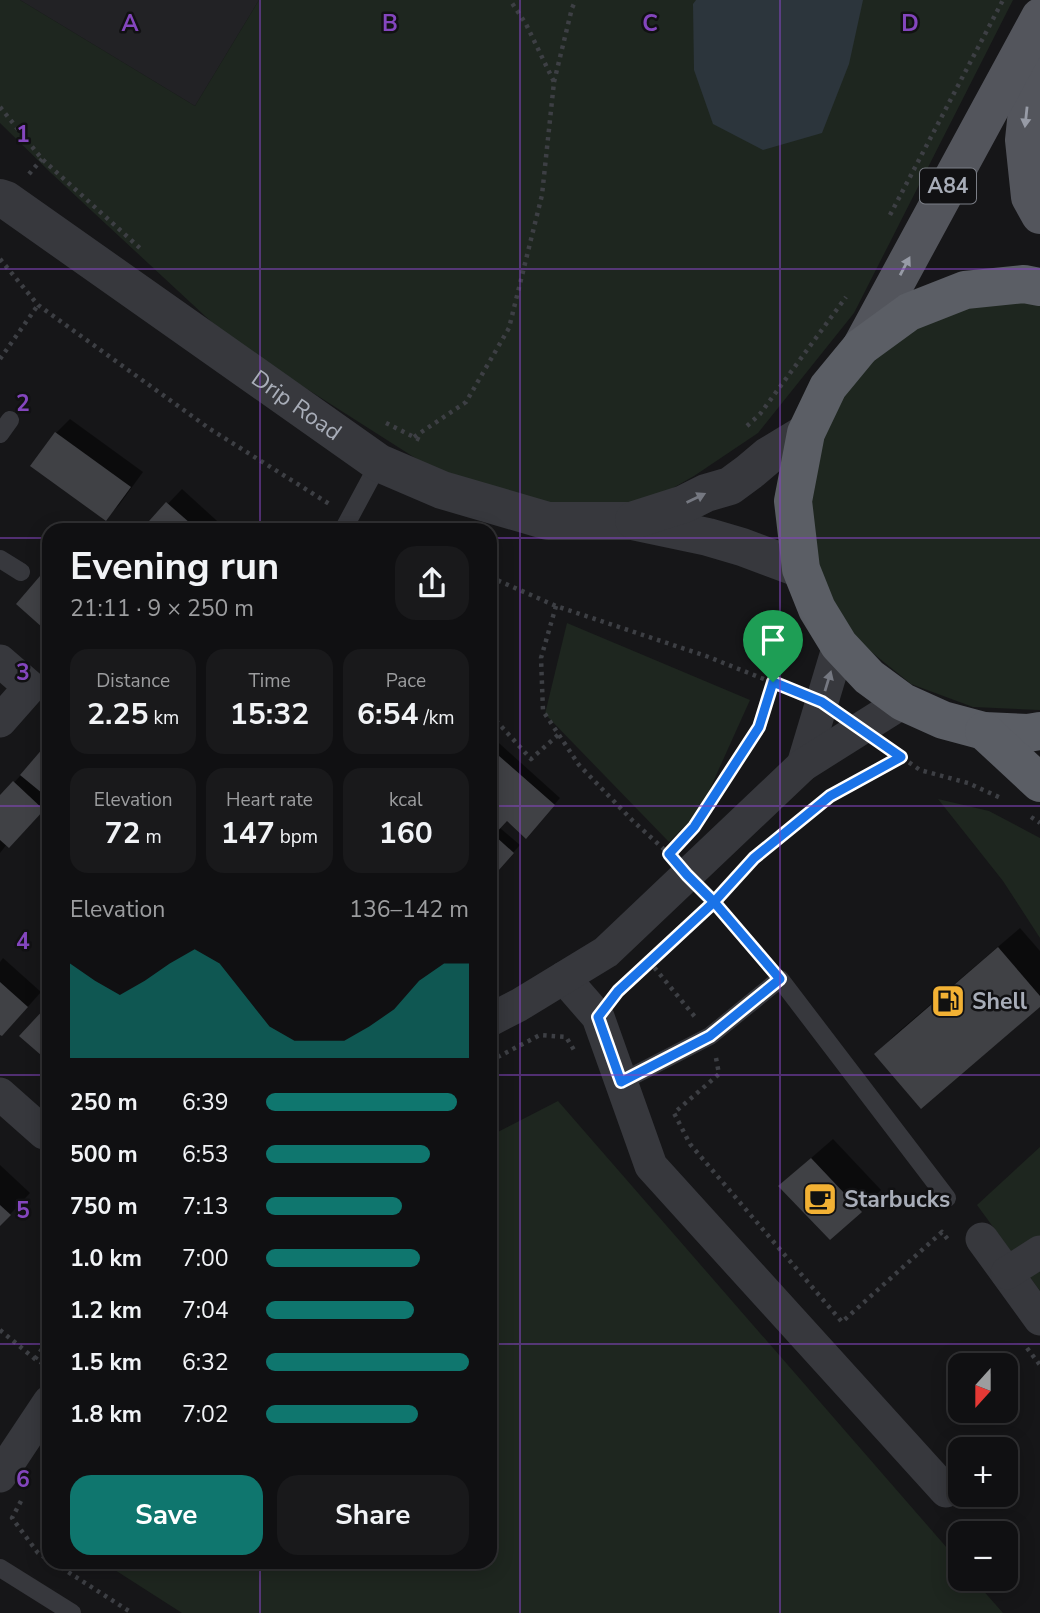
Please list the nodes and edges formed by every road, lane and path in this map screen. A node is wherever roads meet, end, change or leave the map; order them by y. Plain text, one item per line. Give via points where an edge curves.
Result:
1 (510, 0) edge
2 (576, 0) edge
3 (1003, 0) edge
4 (1038, 21) edge
5 (554, 82) junction
6 (0, 107) edge
7 (0, 198) edge
8 (1040, 215) edge
9 (885, 224) dead end
10 (147, 255) dead end
11 (0, 259) edge
12 (1040, 286) edge
13 (847, 296) dead end
14 (38, 305) junction
15 (861, 347) junction
16 (0, 359) edge
17 (743, 429) dead end
18 (806, 433) junction
19 (415, 437) junction
20 (427, 444) dead end
21 (375, 446) junction
22 (632, 521) junction
23 (345, 523) edge
24 (346, 523) edge
25 (0, 558) edge
26 (801, 569) junction
27 (21, 572) dead end
28 (497, 580) edge
29 (556, 606) junction
30 (839, 645) junction
31 (0, 661) edge
32 (773, 682) junction
33 (822, 702) junction
34 (903, 702) junction
35 (0, 721) edge
36 (497, 722) edge
37 (861, 729) junction
38 (984, 731) junction
39 (1040, 731) edge
40 (558, 734) junction
41 (901, 757) junction
42 (803, 765) junction
43 (1025, 799) edge
44 (701, 816) dead end
45 (1040, 823) edge
46 (764, 850) dead end
47 (672, 864) junction
48 (746, 867) dead end
49 (714, 902) junction
50 (649, 961) junction
51 (564, 978) junction
52 (780, 979) junction
53 (497, 1016) edge
54 (598, 1017) junction
55 (710, 1036) junction
56 (573, 1048) dead end
57 (621, 1082) junction
58 (0, 1094) edge
59 (42, 1131) edge
60 (947, 1198) dead end
61 (966, 1241) joint
62 (1040, 1252) edge
63 (1007, 1273) junction
64 (0, 1330) edge
65 (1032, 1331) edge
66 (42, 1349) edge
67 (35, 1359) junction
68 (42, 1363) edge
69 (1040, 1365) edge
70 (42, 1418) edge
71 (12, 1486) edge
72 (946, 1491) dead end
73 (42, 1556) edge
74 (0, 1568) edge
75 (63, 1569) edge
76 (72, 1613) edge
77 (132, 1613) edge

1 - 5 path
2 - 5 path
3 - 9 path
4 -> 8 main road, A84 via 1024,140 1030,197
15 -> 4 main road, A84
5 - 19 path via 542,195 509,328 466,402
6 - 10 path via 42,159
7 - 21 street, Drip Road
11 - 14 path
12 - 15 highway, A84 via 965,290 909,312
13 - 17 path via 760,414
14 - 16 path
14 - 23 path
15 - 18 highway, A84 via 828,387
22 -> 18 street, Drip Road via 730,486
18 - 26 highway, A84 via 793,501
19 - 20 path
19 - 21 path
19 - 21 path via 380,453
21 - 22 street, Drip Road via 442,490 548,521
21 - 24 lane
22 - 26 street, Drip Road via 708,537
25 - 27 lane
26 - 30 highway, A84 via 817,609
28 - 29 path
29 - 32 path
29 - 40 path via 541,658 543,711
33 -> 30 street
30 - 34 highway, A84 via 869,677
31 - 35 street via 30,687
32 - 33 path
32 - 44 path via 759,727
33 - 42 street
34 - 37 street
34 - 38 highway, A84
36 - 40 path via 531,759
37 - 41 path
37 - 42 street
38 - 39 highway, A84
38 - 43 highway, A84
40 - 47 path via 579,765
41 - 43 path via 920,769
41 - 46 path via 830,796
42 - 47 street
43 - 45 path
47 - 49 path
47 - 51 street via 606,952
48 - 49 path
49 - 50 path
49 - 52 path
50 - 54 path
50 - 55 path
51 - 53 street
51 - 54 street
52 - 55 lane
52 - 60 lane
54 - 56 path
54 - 57 street
55 - 57 lane
55 - 61 path via 719,1074 674,1113 690,1144 842,1322 942,1231
57 - 72 street via 651,1166
58 - 59 street
61 - 63 street
62 - 63 street
63 - 65 street
64 - 67 path
65 - 69 path
66 - 67 path
67 - 68 path
70 - 71 street
71 - 73 path via 12,1518
74 - 76 lane
75 - 77 path

